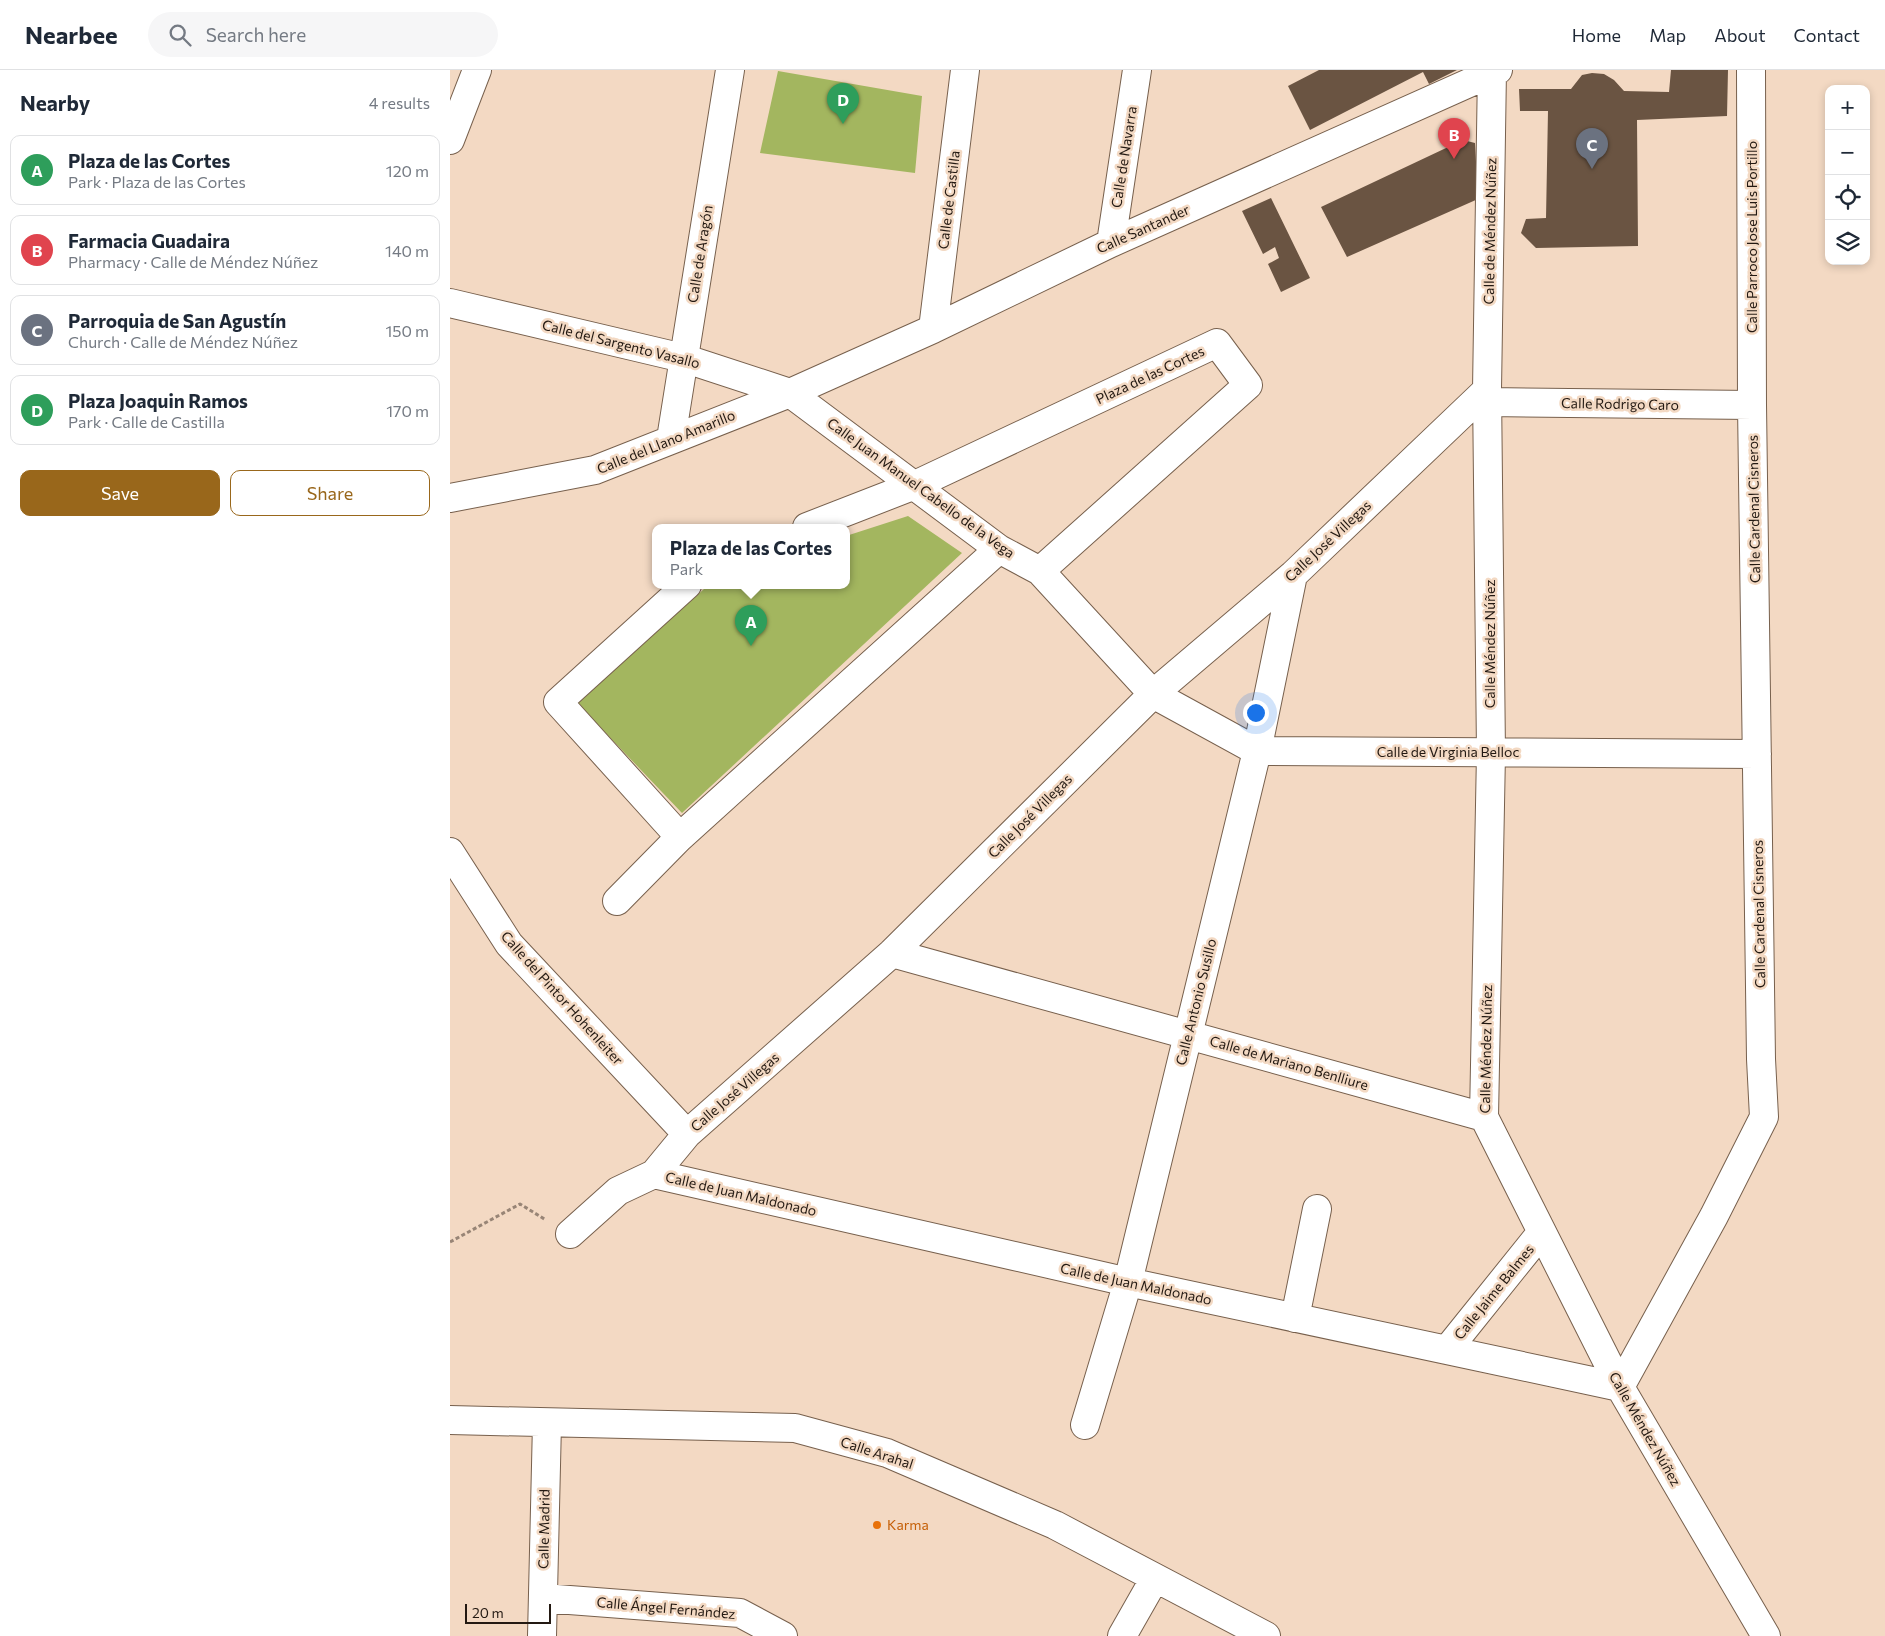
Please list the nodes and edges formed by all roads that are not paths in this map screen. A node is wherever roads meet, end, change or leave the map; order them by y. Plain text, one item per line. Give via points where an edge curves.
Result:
1 (477, 70) edge
2 (730, 70) edge
3 (965, 70) edge
4 (1137, 70) edge
5 (1751, 70) edge
6 (1494, 71) edge
7 (450, 140) edge
8 (1111, 243) junction
9 (450, 303) edge
10 (932, 329) junction
11 (683, 358) junction
12 (790, 393) junction
13 (1488, 396) junction
14 (1752, 405) junction
15 (672, 439) junction
16 (915, 484) junction
17 (450, 498) edge
18 (815, 524) edge
19 (999, 549) junction
20 (1040, 571) junction
21 (1293, 575) junction
22 (683, 589) edge
23 (1153, 694) junction
24 (1257, 751) junction
25 (1491, 753) junction
26 (1757, 754) junction
27 (680, 837) junction
28 (450, 852) edge
29 (617, 901) dead end
30 (892, 953) junction
31 (1188, 1034) junction
32 (1484, 1117) junction
33 (686, 1134) junction
34 (654, 1174) junction
35 (1317, 1209) dead end
36 (1541, 1233) junction
37 (570, 1234) road end
38 (1128, 1282) junction
39 (1295, 1318) junction
40 (1447, 1350) junction
41 (1620, 1387) junction
42 (450, 1420) edge
43 (547, 1422) junction
44 (1085, 1425) dead end
45 (1155, 1578) junction
46 (543, 1598) junction
47 (542, 1636) edge
48 (783, 1636) edge
49 (1122, 1636) edge
50 (1266, 1636) edge
51 (1766, 1636) edge

1 - 7 street
2 - 11 street, Calle de Aragón
3 - 10 street, Calle de Castilla
4 - 8 street, Calle de Navarra
5 - 14 street, Calle Parroco Jose Luis Portillo
6 - 8 street, Calle Santander
6 - 13 street, Calle de Méndez Núñez
8 - 10 street, Calle Santander
9 - 11 street, Calle del Sargento Vasallo
10 - 12 street, Calle Santander
11 - 12 street, Calle del Sargento Vasallo
11 - 15 street, Calle de Aragón
12 - 15 street, Calle del Llano Amarillo
12 - 16 street, Calle Juan Manuel Cabello de la Vega
13 - 14 street, Calle Rodrigo Caro
13 - 21 street, Calle José Villegas
13 - 25 street, Calle Méndez Núñez
14 - 26 street, Calle Cardenal Cisneros
15 - 17 street, Calle del Llano Amarillo via 595,470
16 - 18 street, Plaza de las Cortes
16 - 19 street, Calle Juan Manuel Cabello de la Vega
16 - 20 street, Plaza de las Cortes via 1217,343 1248,385
19 - 20 street, Calle Juan Manuel Cabello de la Vega
19 - 27 street
20 - 23 street, Calle Juan Manuel Cabello de la Vega
21 - 23 street, Calle José Villegas
21 - 24 street, Calle Antonio Susillo
22 - 27 street via 558,702
23 - 24 street, Calle de Virginia Belloc
23 - 30 street, Calle José Villegas
24 - 25 street, Calle de Virginia Belloc
24 - 31 street, Calle Antonio Susillo
25 - 26 street, Calle de Virginia Belloc
25 - 32 street, Calle Méndez Núñez
26 - 41 street, Calle Cardenal Cisneros via 1764,1117
27 - 29 street
28 - 33 street, Calle del Pintor Hohenleiter via 509,944
30 - 31 street, Calle de Mariano Benlliure
30 - 33 street, Calle José Villegas
31 - 32 street, Calle de Mariano Benlliure
31 - 38 street, Calle Antonio Susillo
32 - 36 street, Calle Méndez Núñez
33 - 34 street, Calle José Villegas
34 - 37 street, Calle José Villegas via 618,1191
34 - 38 street, Calle de Juan Maldonado
35 - 39 street
36 - 40 street, Calle Jaime Balmes
36 - 41 street, Calle Méndez Núñez
38 - 39 street, Calle de Juan Maldonado
38 - 44 street, Calle Antonio Susillo
39 - 40 street, Calle de Juan Maldonado
40 - 41 street, Calle de Juan Maldonado
41 - 51 street, Calle Méndez Núñez
42 - 43 street, Calle Arahal
43 - 45 street, Calle Arahal via 795,1428 887,1453 1056,1525
43 - 46 street, Calle Madrid
45 - 49 street
45 - 50 street, Calle Arahal
46 - 47 street, Calle Madrid
46 - 48 street, Calle Ángel Fernández via 740,1613

